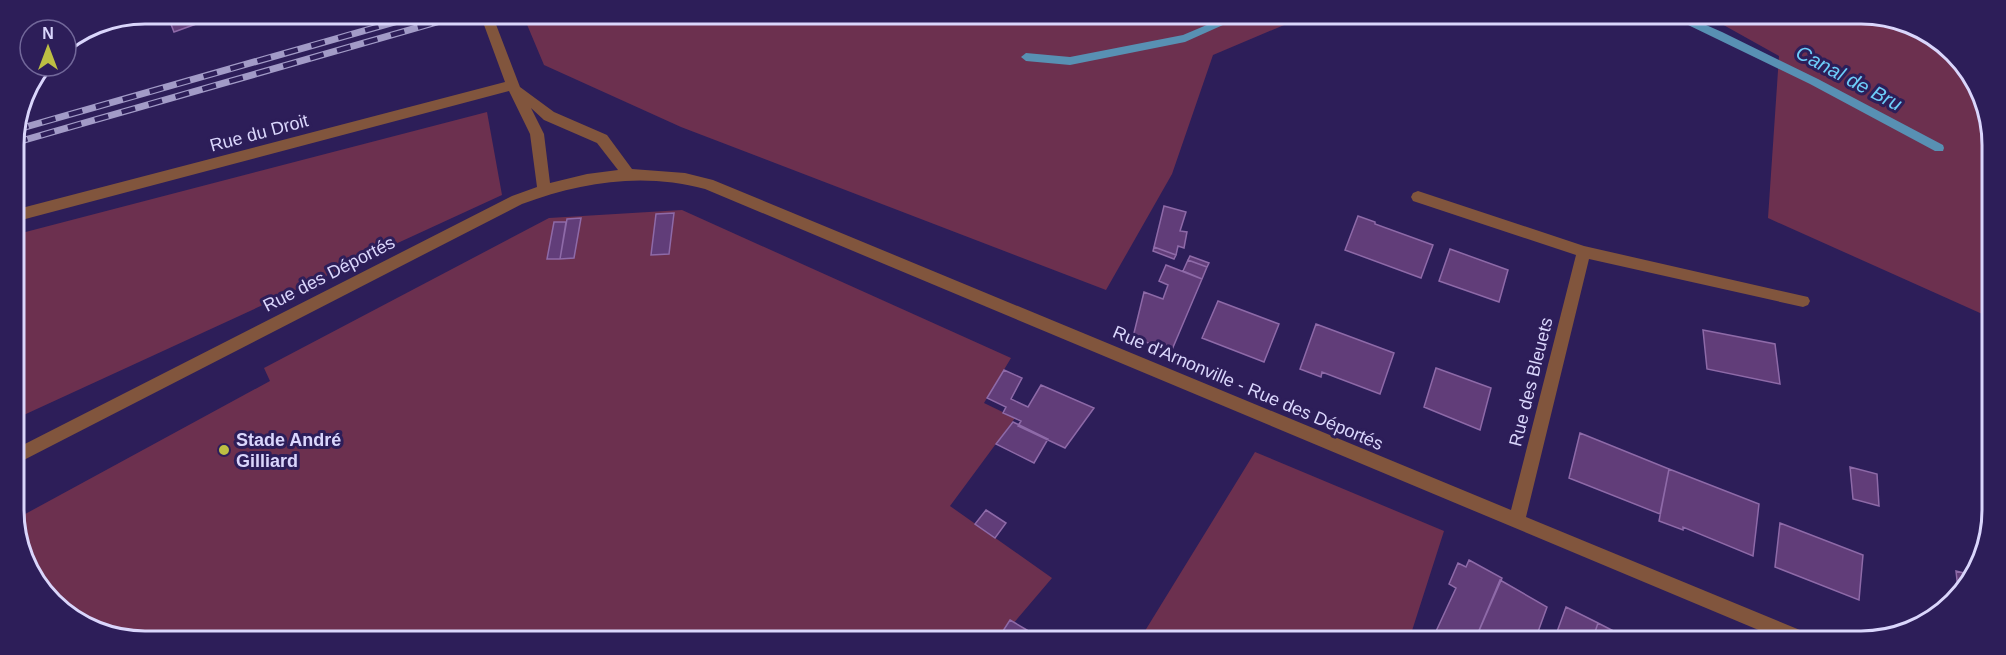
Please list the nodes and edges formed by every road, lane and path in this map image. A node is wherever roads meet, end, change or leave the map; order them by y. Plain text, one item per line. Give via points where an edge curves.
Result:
1 (490, 24) edge
2 (513, 85) junction
3 (629, 175) junction
4 (674, 175) joint
5 (544, 191) junction
6 (1418, 198) dead end
7 (24, 213) edge
8 (1584, 252) junction
9 (1803, 301) dead end
10 (24, 452) edge
11 (1517, 521) junction
12 (1782, 631) edge

1 - 2 street
2 - 3 street via 549,116 602,139
2 - 5 street via 537,134
2 - 7 street, Rue du Droit
3 - 4 street, Rue des Déportés
3 - 5 street, Rue des Déportés
4 - 11 street, Rue d'Arnonville - Rue des Déportés via 708,184
5 - 10 street, Rue des Déportés via 486,215
6 - 8 street
8 - 9 street
8 - 11 street, Rue des Bleuets
11 - 12 street, Rue d'Arnonville - Rue des Déportés

